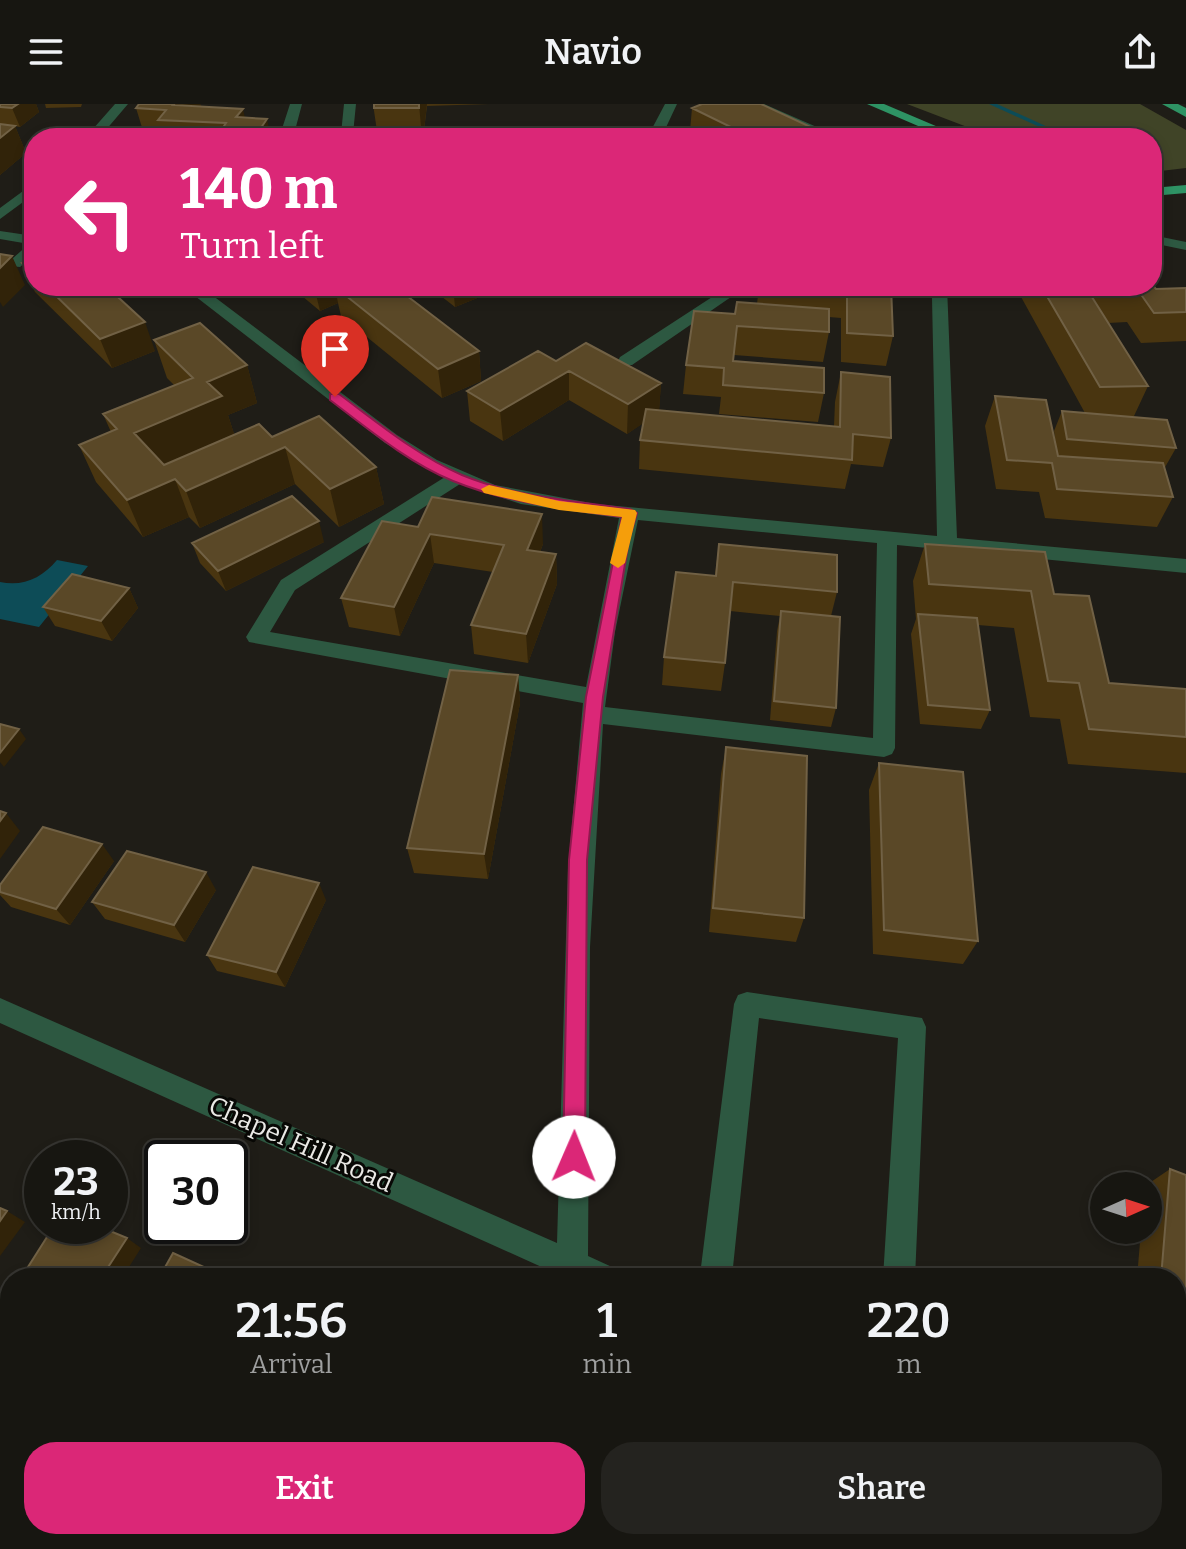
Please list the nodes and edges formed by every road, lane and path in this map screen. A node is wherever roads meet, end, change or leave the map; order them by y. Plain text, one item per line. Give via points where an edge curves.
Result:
1 (122, 104) edge
2 (296, 104) edge
3 (350, 104) edge
4 (671, 104) edge
5 (753, 104) edge
6 (873, 104) edge
7 (1168, 104) edge
8 (1186, 113) edge
9 (101, 128) edge
10 (289, 128) edge
11 (348, 128) edge
12 (659, 128) edge
13 (811, 128) edge
14 (932, 128) edge
15 (1186, 189) edge
16 (1162, 191) edge
17 (24, 195) edge
18 (0, 215) edge
19 (0, 235) edge
20 (24, 239) edge
21 (1162, 241) edge
22 (1186, 246) edge
23 (24, 256) edge
24 (0, 261) edge
25 (203, 296) edge
26 (724, 296) edge
27 (939, 296) edge
28 (626, 361) edge
29 (456, 478) junction
30 (630, 513) junction
31 (887, 538) junction
32 (947, 544) junction
33 (1186, 566) edge
34 (593, 705) junction
35 (0, 1010) edge
36 (572, 1265) junction
37 (579, 1268) edge
38 (714, 1268) edge
39 (900, 1268) edge

1 - 9 street
2 - 10 street
3 - 11 street
4 - 12 street
5 - 13 street
6 - 14 main road
7 - 8 main road
15 - 16 main road
17 - 18 street
19 - 20 street
21 - 22 street
23 - 24 street via 15,264
25 - 29 street via 391,439
26 - 28 street
27 - 32 street
29 - 30 street via 521,498
29 - 34 street via 288,585 256,637
30 - 31 street
30 - 34 street
31 - 32 street
31 - 34 street via 884,748
32 - 33 street
34 - 36 street via 578,860
35 - 36 street, Chapel Hill Road
36 - 37 street, Chapel Hill Road
38 - 39 street via 747,1004 912,1027

